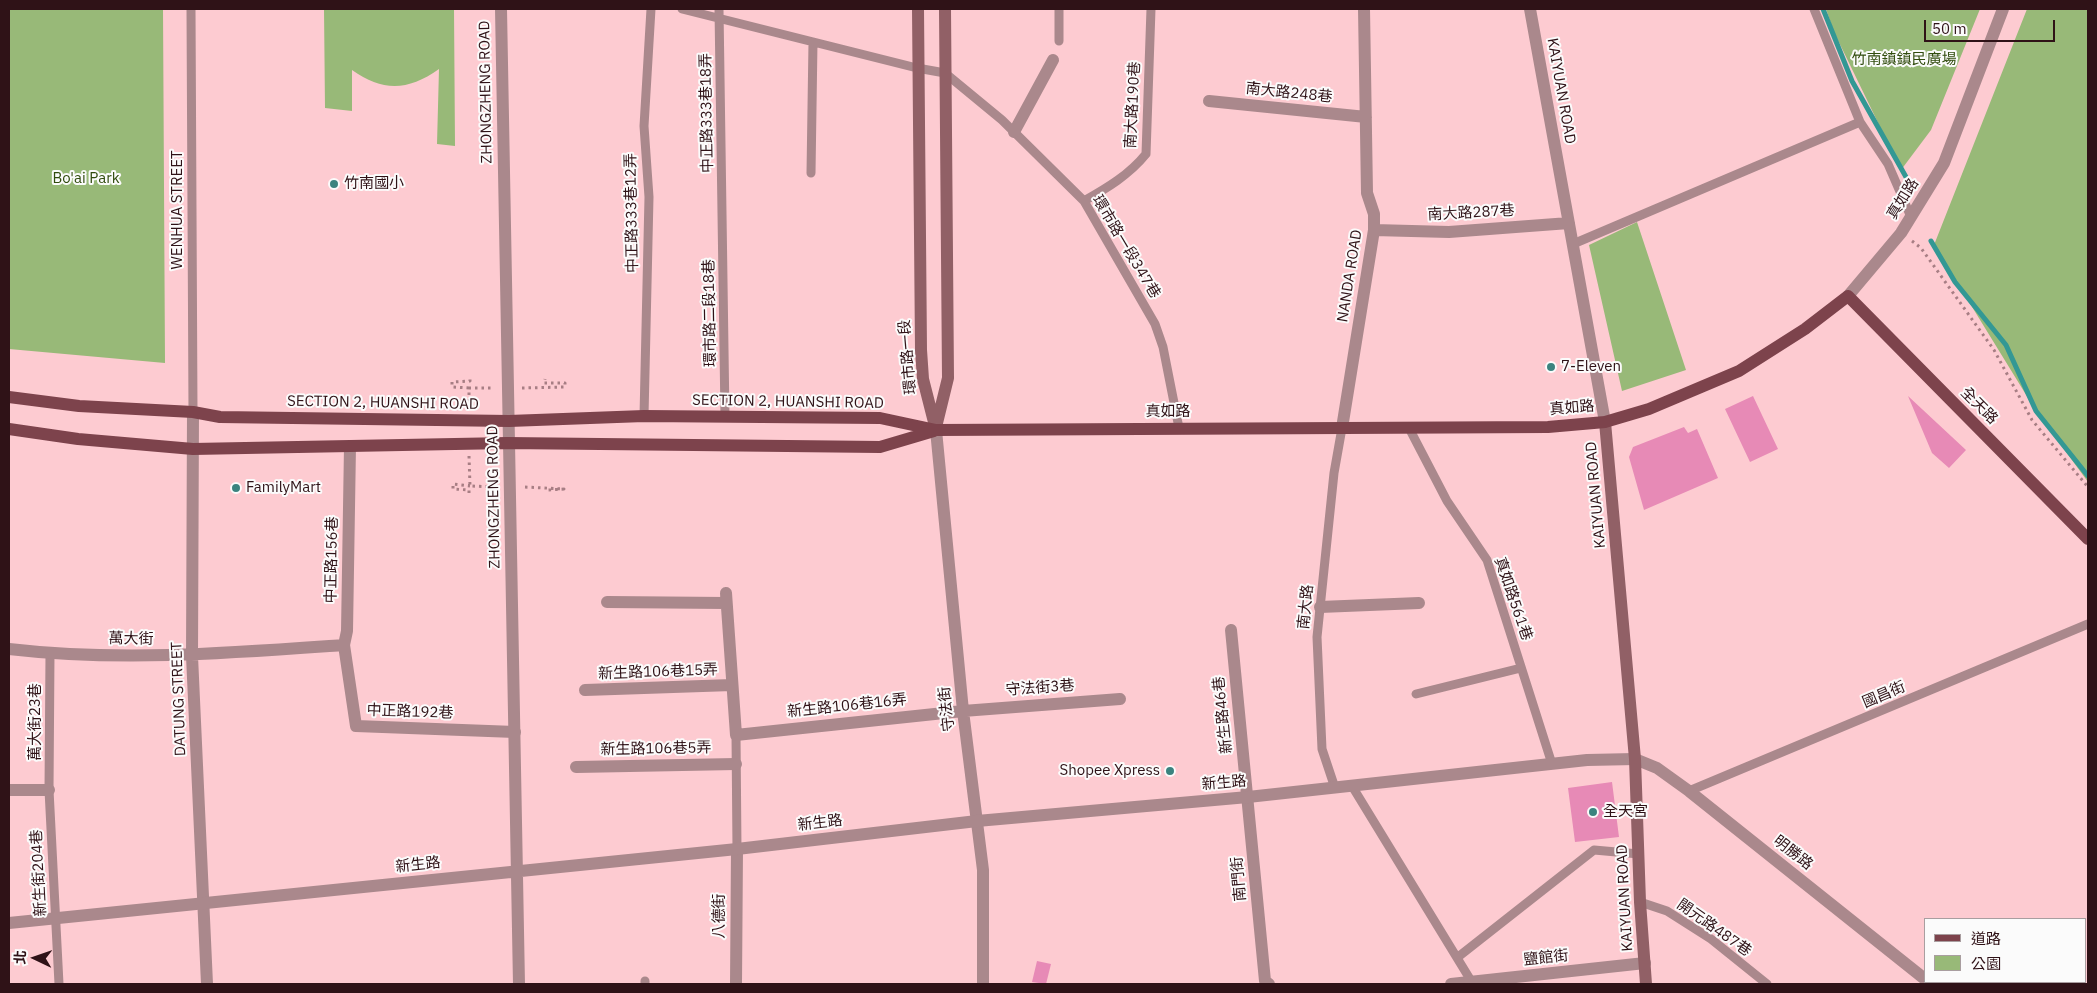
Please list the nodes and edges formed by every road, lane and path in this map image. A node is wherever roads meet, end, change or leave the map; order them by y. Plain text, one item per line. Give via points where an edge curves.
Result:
1 (191, 9) edge
2 (501, 9) edge
3 (651, 9) edge
4 (682, 9) edge
5 (918, 9) edge
6 (945, 9) edge
7 (1059, 9) edge
8 (1151, 9) edge
9 (1364, 9) edge
10 (1530, 9) edge
11 (1814, 9) edge
12 (2003, 9) edge
13 (719, 13) edge
14 (1059, 41) dead end
15 (813, 42) junction
16 (1053, 60) dead end
17 (917, 68) junction
18 (945, 73) junction
19 (1209, 101) dead end
20 (1366, 117) junction
21 (1860, 122) junction
22 (1014, 132) junction
23 (811, 173) dead end
24 (1084, 201) junction
25 (722, 209) joint
26 (1911, 217) junction
27 (1569, 223) junction
28 (1374, 230) junction
29 (1901, 233) junction
30 (1573, 244) junction
31 (1848, 296) junction
32 (470, 376) dead end
33 (545, 379) dead end
34 (544, 387) dead end
35 (469, 388) dead end
36 (9, 397) edge
37 (193, 412) junction
38 (644, 416) junction
39 (725, 417) junction
40 (509, 421) junction
41 (1605, 422) junction
42 (1179, 428) junction
43 (1342, 428) junction
44 (1409, 428) junction
45 (9, 429) edge
46 (936, 430) junction
47 (507, 443) junction
48 (350, 446) junction
49 (193, 449) junction
50 (470, 486) dead end
51 (2088, 486) edge
52 (469, 493) dead end
53 (2088, 539) edge
54 (608, 602) dead end
55 (1419, 602) dead end
56 (1320, 607) junction
57 (2088, 624) edge
58 (1232, 630) dead end
59 (344, 644) junction
60 (9, 649) edge
61 (50, 654) junction
62 (192, 656) junction
63 (1521, 668) junction
64 (732, 685) junction
65 (585, 690) dead end
66 (1416, 694) dead end
67 (1120, 699) dead end
68 (963, 711) junction
69 (515, 732) junction
70 (736, 735) junction
71 (1636, 759) junction
72 (736, 764) junction
73 (1552, 764) junction
74 (576, 767) dead end
75 (1352, 786) junction
76 (1335, 788) junction
77 (9, 790) edge
78 (49, 790) junction
79 (1690, 791) junction
80 (1248, 798) junction
81 (977, 821) junction
82 (737, 849) junction
83 (1639, 854) junction
84 (517, 871) junction
85 (1640, 902) junction
86 (203, 904) junction
87 (55, 919) junction
88 (9, 923) edge
89 (1458, 958) junction
90 (1645, 963) junction
91 (1924, 979) edge
92 (1473, 983) edge
93 (59, 984) edge
94 (207, 984) edge
95 (519, 984) edge
96 (736, 984) edge
97 (983, 984) edge
98 (1269, 984) edge
99 (1451, 984) edge
100 (1646, 984) edge
101 (1767, 984) edge

1 - 37 lane, WENHUA STREET
2 - 40 street, ZHONGZHENG ROAD
3 - 38 lane, 中正路333巷12弄 via 644,126 648,197
4 - 13 lane
5 - 17 main road, 環市路一段
6 - 18 main road
7 - 14 lane
8 - 24 lane, 南大路190巷 via 1146,154 1111,187
9 - 20 street, NANDA ROAD
10 - 27 street, KAIYUAN ROAD
11 - 21 lane
12 - 26 street, 真如路 via 1944,163
13 - 15 lane
13 - 25 lane, 中正路333巷18弄
15 - 17 lane
15 - 23 lane
16 - 22 street
17 - 18 lane
17 - 46 main road, 環市路一段 via 921,350 923,379
18 - 22 lane, 環市路一段347巷
18 - 46 main road via 948,378
19 - 20 street, 南大路248巷
20 - 28 street, NANDA ROAD via 1367,193 1374,214
21 - 26 lane via 1888,164
21 - 30 lane
22 - 24 lane, 環市路一段347巷
24 - 42 lane, 環市路一段347巷 via 1155,324 1163,347
25 - 39 lane, 環市路二段18巷
26 - 29 street, 真如路
27 - 28 street, 南大路287巷 via 1449,232
27 - 30 street, KAIYUAN ROAD
28 - 43 street, NANDA ROAD
29 - 31 street, 真如路
29 - 51 path via 1921,248 1994,350 2032,420
30 - 41 street, KAIYUAN ROAD
31 - 41 main road, 真如路 via 1805,329 1739,371 1649,408
31 - 53 main road, 全天路
32 - 35 path via 470,381 452,382 452,387
33 - 34 path via 544,383 565,383 565,387
36 - 37 main road, SECTION 2, HUANSHI ROAD via 79,406
37 - 40 main road, SECTION 2, HUANSHI ROAD via 220,417
37 - 49 street, DATUNG STREET
38 - 39 main road, SECTION 2, HUANSHI ROAD
38 - 40 main road, SECTION 2, HUANSHI ROAD
39 - 46 main road, SECTION 2, HUANSHI ROAD via 880,418
40 - 47 street, ZHONGZHENG ROAD
41 - 44 main road, 真如路 via 1548,427
41 - 71 main road, KAIYUAN ROAD
42 - 43 main road, 真如路
42 - 46 main road, 真如路
43 - 44 main road, 真如路
43 - 56 lane, 南大路
44 - 63 lane, 真如路561巷 via 1447,501 1487,560
45 - 49 main road
46 - 47 main road via 880,447
46 - 68 street, 守法街
47 - 48 main road
47 - 69 street, ZHONGZHENG ROAD
48 - 49 main road
48 - 59 street, 中正路156巷 via 347,631
49 - 62 street, DATUNG STREET
50 - 52 path via 453,484 453,489 469,490
54 - 64 street via 726,598
55 - 56 street
56 - 76 lane, 南大路 via 1316,637 1322,749
57 - 79 lane, 國昌街
58 - 80 street, 新生路46巷
59 - 62 street, 萬大街
59 - 69 street, 中正路192巷 via 356,726
60 - 61 street, 萬大街
61 - 62 street, 萬大街
61 - 78 lane, 萬大街23巷
62 - 86 street, DATUNG STREET
63 - 66 lane
63 - 73 lane, 真如路561巷
64 - 65 street, 新生路106巷15弄
64 - 70 street
67 - 68 street, 守法街3巷
68 - 70 street, 新生路106巷16弄
68 - 81 street, 守法街
69 - 84 street, ZHONGZHENG ROAD
70 - 72 lane
71 - 73 street, 新生路
71 - 79 street, 明勝路 via 1657,768
71 - 83 main road, KAIYUAN ROAD
72 - 74 street, 新生路106巷5弄
72 - 82 lane
73 - 75 street, 新生路
75 - 76 street, 新生路
75 - 89 lane
76 - 80 street, 新生路
77 - 78 street
78 - 87 lane, 新生街204巷
79 - 91 street, 明勝路
80 - 81 street, 新生路
80 - 98 street, 南門街 via 1265,981
81 - 82 street, 新生路
81 - 97 street, 守法街 via 983,870
82 - 84 street, 新生路
82 - 96 street, 八德街
83 - 85 main road, KAIYUAN ROAD
83 - 89 lane via 1594,850
84 - 86 street, 新生路
84 - 95 street, ZHONGZHENG ROAD
85 - 90 main road, KAIYUAN ROAD
85 - 101 lane, 開元路487巷 via 1667,911 1711,939
86 - 87 street, 新生路
86 - 94 street, DATUNG STREET
87 - 88 street, 新生路
87 - 93 lane, 新生街204巷
89 - 92 lane
90 - 92 street, 鹽館街
90 - 100 main road, KAIYUAN ROAD
92 - 99 street, 鹽館街

